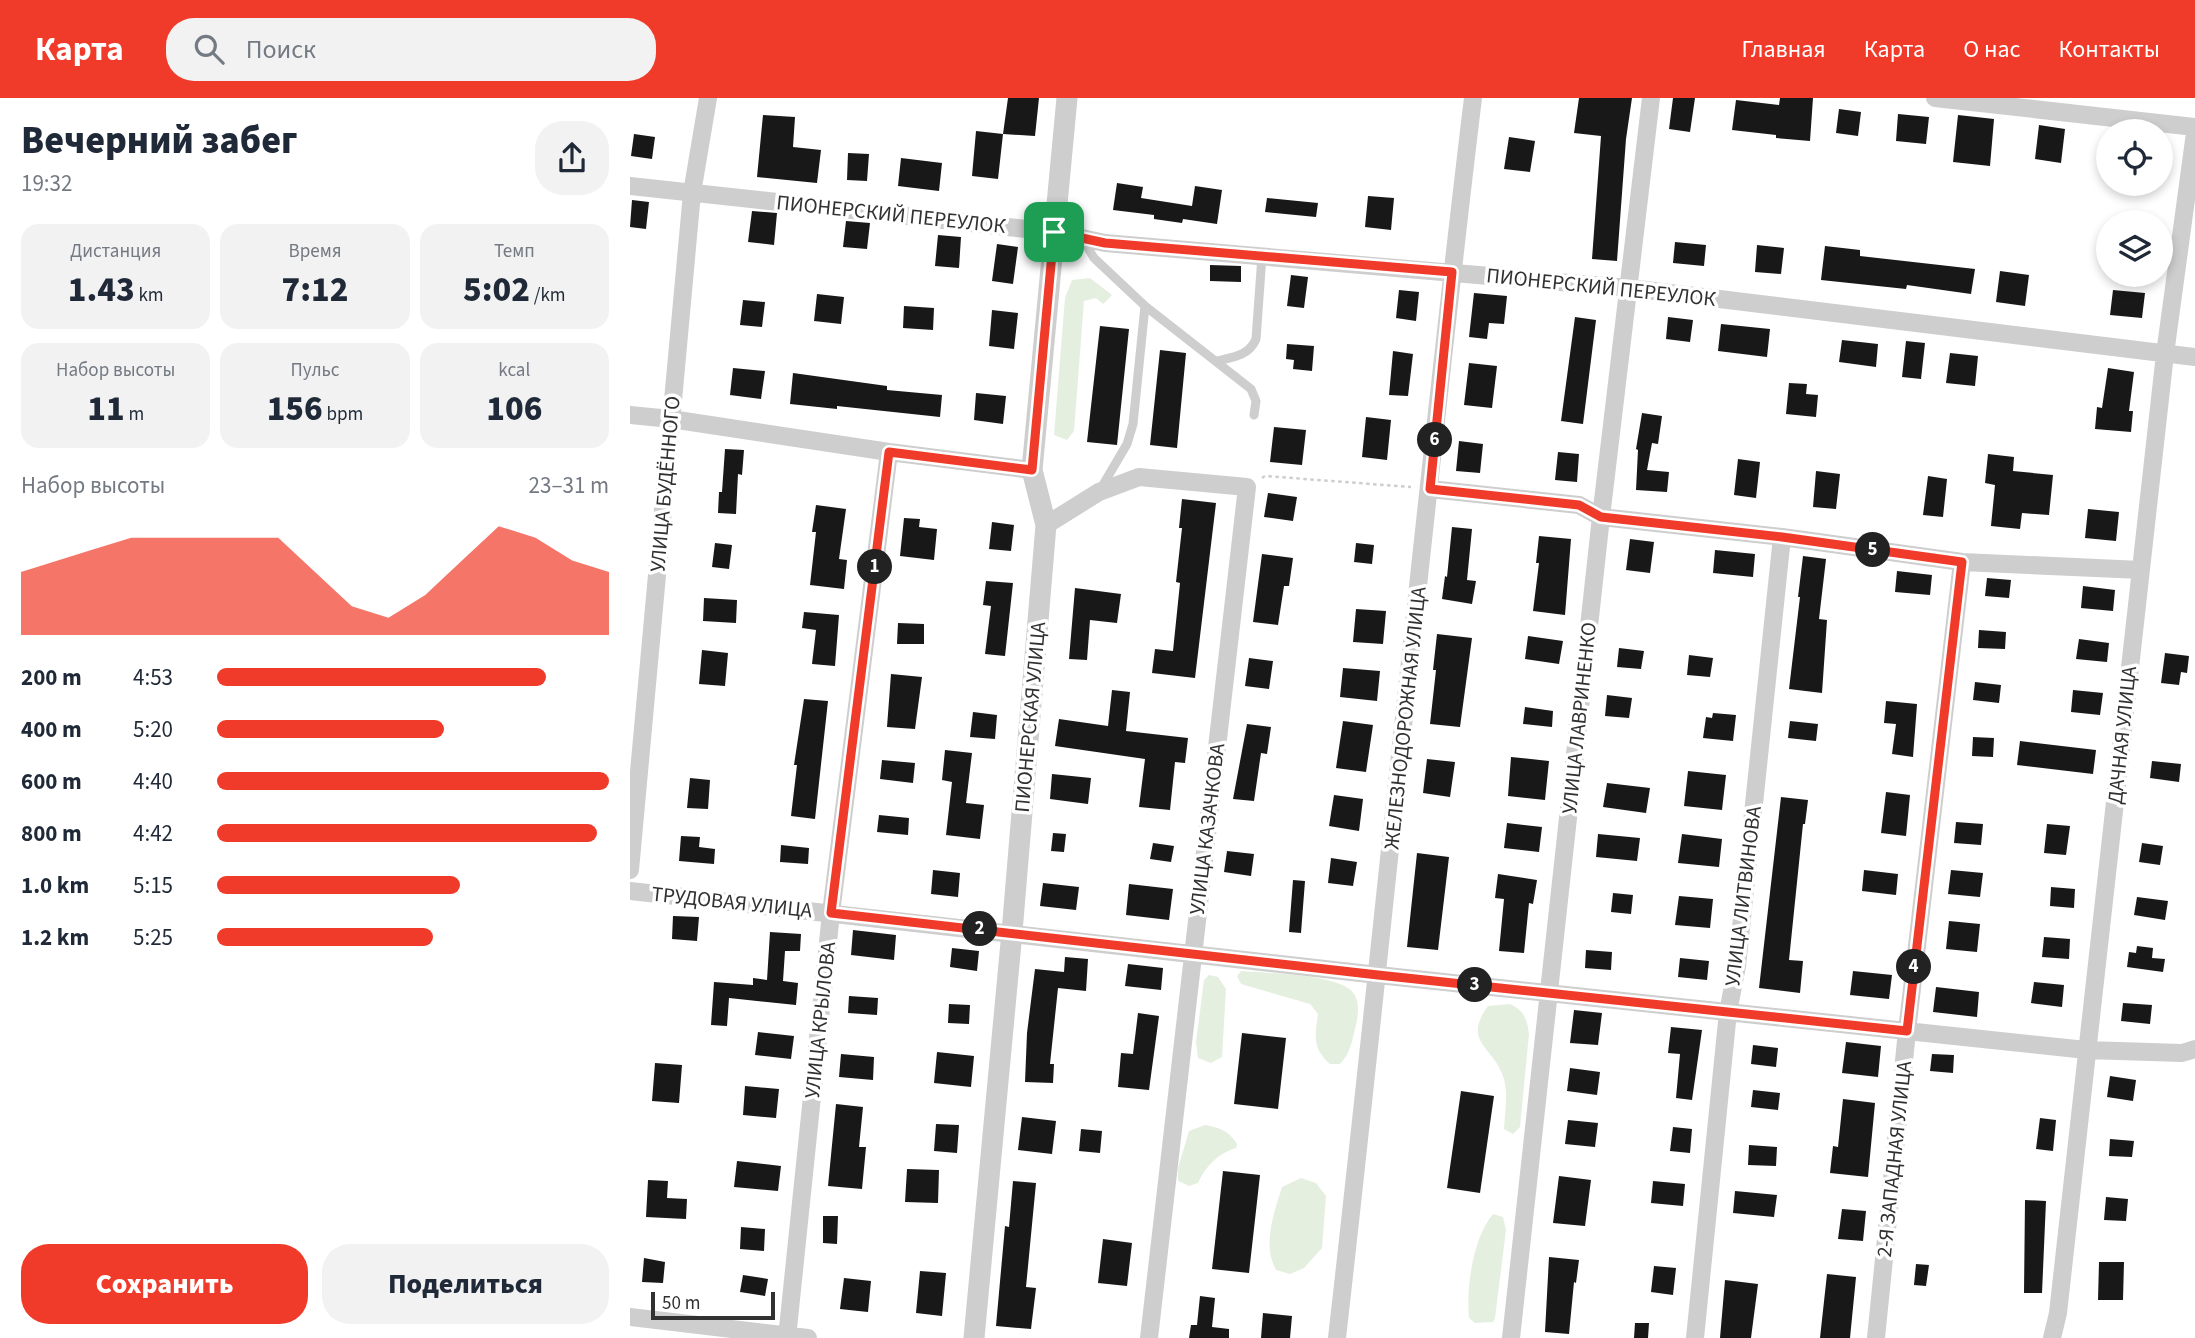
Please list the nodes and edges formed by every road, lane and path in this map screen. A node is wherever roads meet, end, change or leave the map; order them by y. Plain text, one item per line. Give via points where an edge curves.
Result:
1 (708, 98) edge
2 (1068, 98) edge
3 (1472, 98) edge
4 (1651, 98) edge
5 (1935, 98) edge
6 (2195, 127) edge
7 (2195, 133) edge
8 (630, 186) edge
9 (692, 193) junction
10 (1054, 232) junction
11 (1087, 239) junction
12 (1262, 256) junction
13 (1452, 272) junction
14 (1629, 288) junction
15 (1145, 306) junction
16 (2165, 354) junction
17 (2195, 357) edge
18 (1217, 361) junction
19 (630, 415) edge
20 (1254, 415) dead end
21 (671, 419) junction
22 (889, 452) junction
23 (1032, 470) junction
24 (1247, 487) junction
25 (1430, 489) junction
26 (1099, 492) junction
27 (1601, 517) junction
28 (1046, 524) junction
29 (1782, 537) junction
30 (1962, 562) junction
31 (2141, 570) junction
32 (630, 870) edge
33 (630, 891) edge
34 (831, 913) junction
35 (1012, 932) junction
36 (1193, 953) junction
37 (1378, 975) junction
38 (1549, 993) junction
39 (1728, 1012) junction
40 (1907, 1031) junction
41 (2195, 1049) edge
42 (2087, 1050) junction
43 (630, 1318) edge
44 (787, 1337) edge
45 (808, 1338) edge
46 (974, 1338) edge
47 (1149, 1338) edge
48 (1337, 1338) edge
49 (1511, 1338) edge
50 (1695, 1338) edge
51 (1876, 1338) edge
52 (2052, 1338) edge

1 - 9 street, УЛИЦА БУДЁННОГО
2 - 10 street, ПИОНЕРСКАЯ УЛИЦА
3 - 13 street, ЖЕЛЕЗНОДОРОЖНАЯ УЛИЦА
4 - 14 street, УЛИЦА ЛАВРИНЕНКО
5 - 6 street
7 - 16 street, ДАЧНАЯ УЛИЦА
8 - 9 street, ПИОНЕРСКИЙ ПЕРЕУЛОК
9 - 10 street, ПИОНЕРСКИЙ ПЕРЕУЛОК
9 - 21 street, УЛИЦА БУДЁННОГО
10 - 11 street, ПИОНЕРСКИЙ ПЕРЕУЛОК
10 - 23 street, ПИОНЕРСКАЯ УЛИЦА
11 - 12 street, ПИОНЕРСКИЙ ПЕРЕУЛОК
11 - 15 lane via 1094,258
12 - 13 street, ПИОНЕРСКИЙ ПЕРЕУЛОК
12 - 18 lane via 1256,339 1243,354
13 - 14 street, ПИОНЕРСКИЙ ПЕРЕУЛОК
13 - 25 street, ЖЕЛЕЗНОДОРОЖНАЯ УЛИЦА
14 - 16 street, ПИОНЕРСКИЙ ПЕРЕУЛОК
14 - 27 street, УЛИЦА ЛАВРИНЕНКО
15 - 18 lane
15 - 26 lane via 1133,424 1127,444
16 - 17 street, ПИОНЕРСКИЙ ПЕРЕУЛОК
16 - 31 street, ДАЧНАЯ УЛИЦА
18 - 20 lane via 1251,389 1256,401
19 - 21 street
21 - 22 street
21 - 32 street, УЛИЦА БУДЁННОГО
22 - 23 street
22 - 34 street, УЛИЦА КРЫЛОВА
23 - 28 street, ПИОНЕРСКАЯ УЛИЦА
24 - 25 path via 1265,476
24 - 26 street via 1139,477
24 - 36 street, УЛИЦА КАЗАЧКОВА
25 - 27 street via 1579,505
25 - 37 street, ЖЕЛЕЗНОДОРОЖНАЯ УЛИЦА
26 - 28 street
27 - 29 street
27 - 38 street, УЛИЦА ЛАВРИНЕНКО
28 - 35 street, ПИОНЕРСКАЯ УЛИЦА
29 - 30 street
29 - 39 street, УЛИЦА ЛИТВИНОВА via 1737,966
30 - 31 street
30 - 40 street, 2-Я ЗАПАДНАЯ УЛИЦА
31 - 42 street, ДАЧНАЯ УЛИЦА
33 - 34 street, ТРУДОВАЯ УЛИЦА
34 - 35 street, ТРУДОВАЯ УЛИЦА
34 - 44 street, УЛИЦА КРЫЛОВА
35 - 36 street, ТРУДОВАЯ УЛИЦА
35 - 46 street, ПИОНЕРСКАЯ УЛИЦА
36 - 37 street, ТРУДОВАЯ УЛИЦА
36 - 47 street, УЛИЦА КАЗАЧКОВА
37 - 38 street, ТРУДОВАЯ УЛИЦА
37 - 48 street, ЖЕЛЕЗНОДОРОЖНАЯ УЛИЦА
38 - 39 street, ТРУДОВАЯ УЛИЦА
38 - 49 street, УЛИЦА ЛАВРИНЕНКО
39 - 40 street, ТРУДОВАЯ УЛИЦА
39 - 50 street, УЛИЦА ЛИТВИНОВА
40 - 42 street, ТРУДОВАЯ УЛИЦА
40 - 51 street, 2-Я ЗАПАДНАЯ УЛИЦА
41 - 42 street, ТРУДОВАЯ УЛИЦА via 2182,1053
42 - 52 street, ДАЧНАЯ УЛИЦА via 2059,1313
43 - 44 street
44 - 45 street

